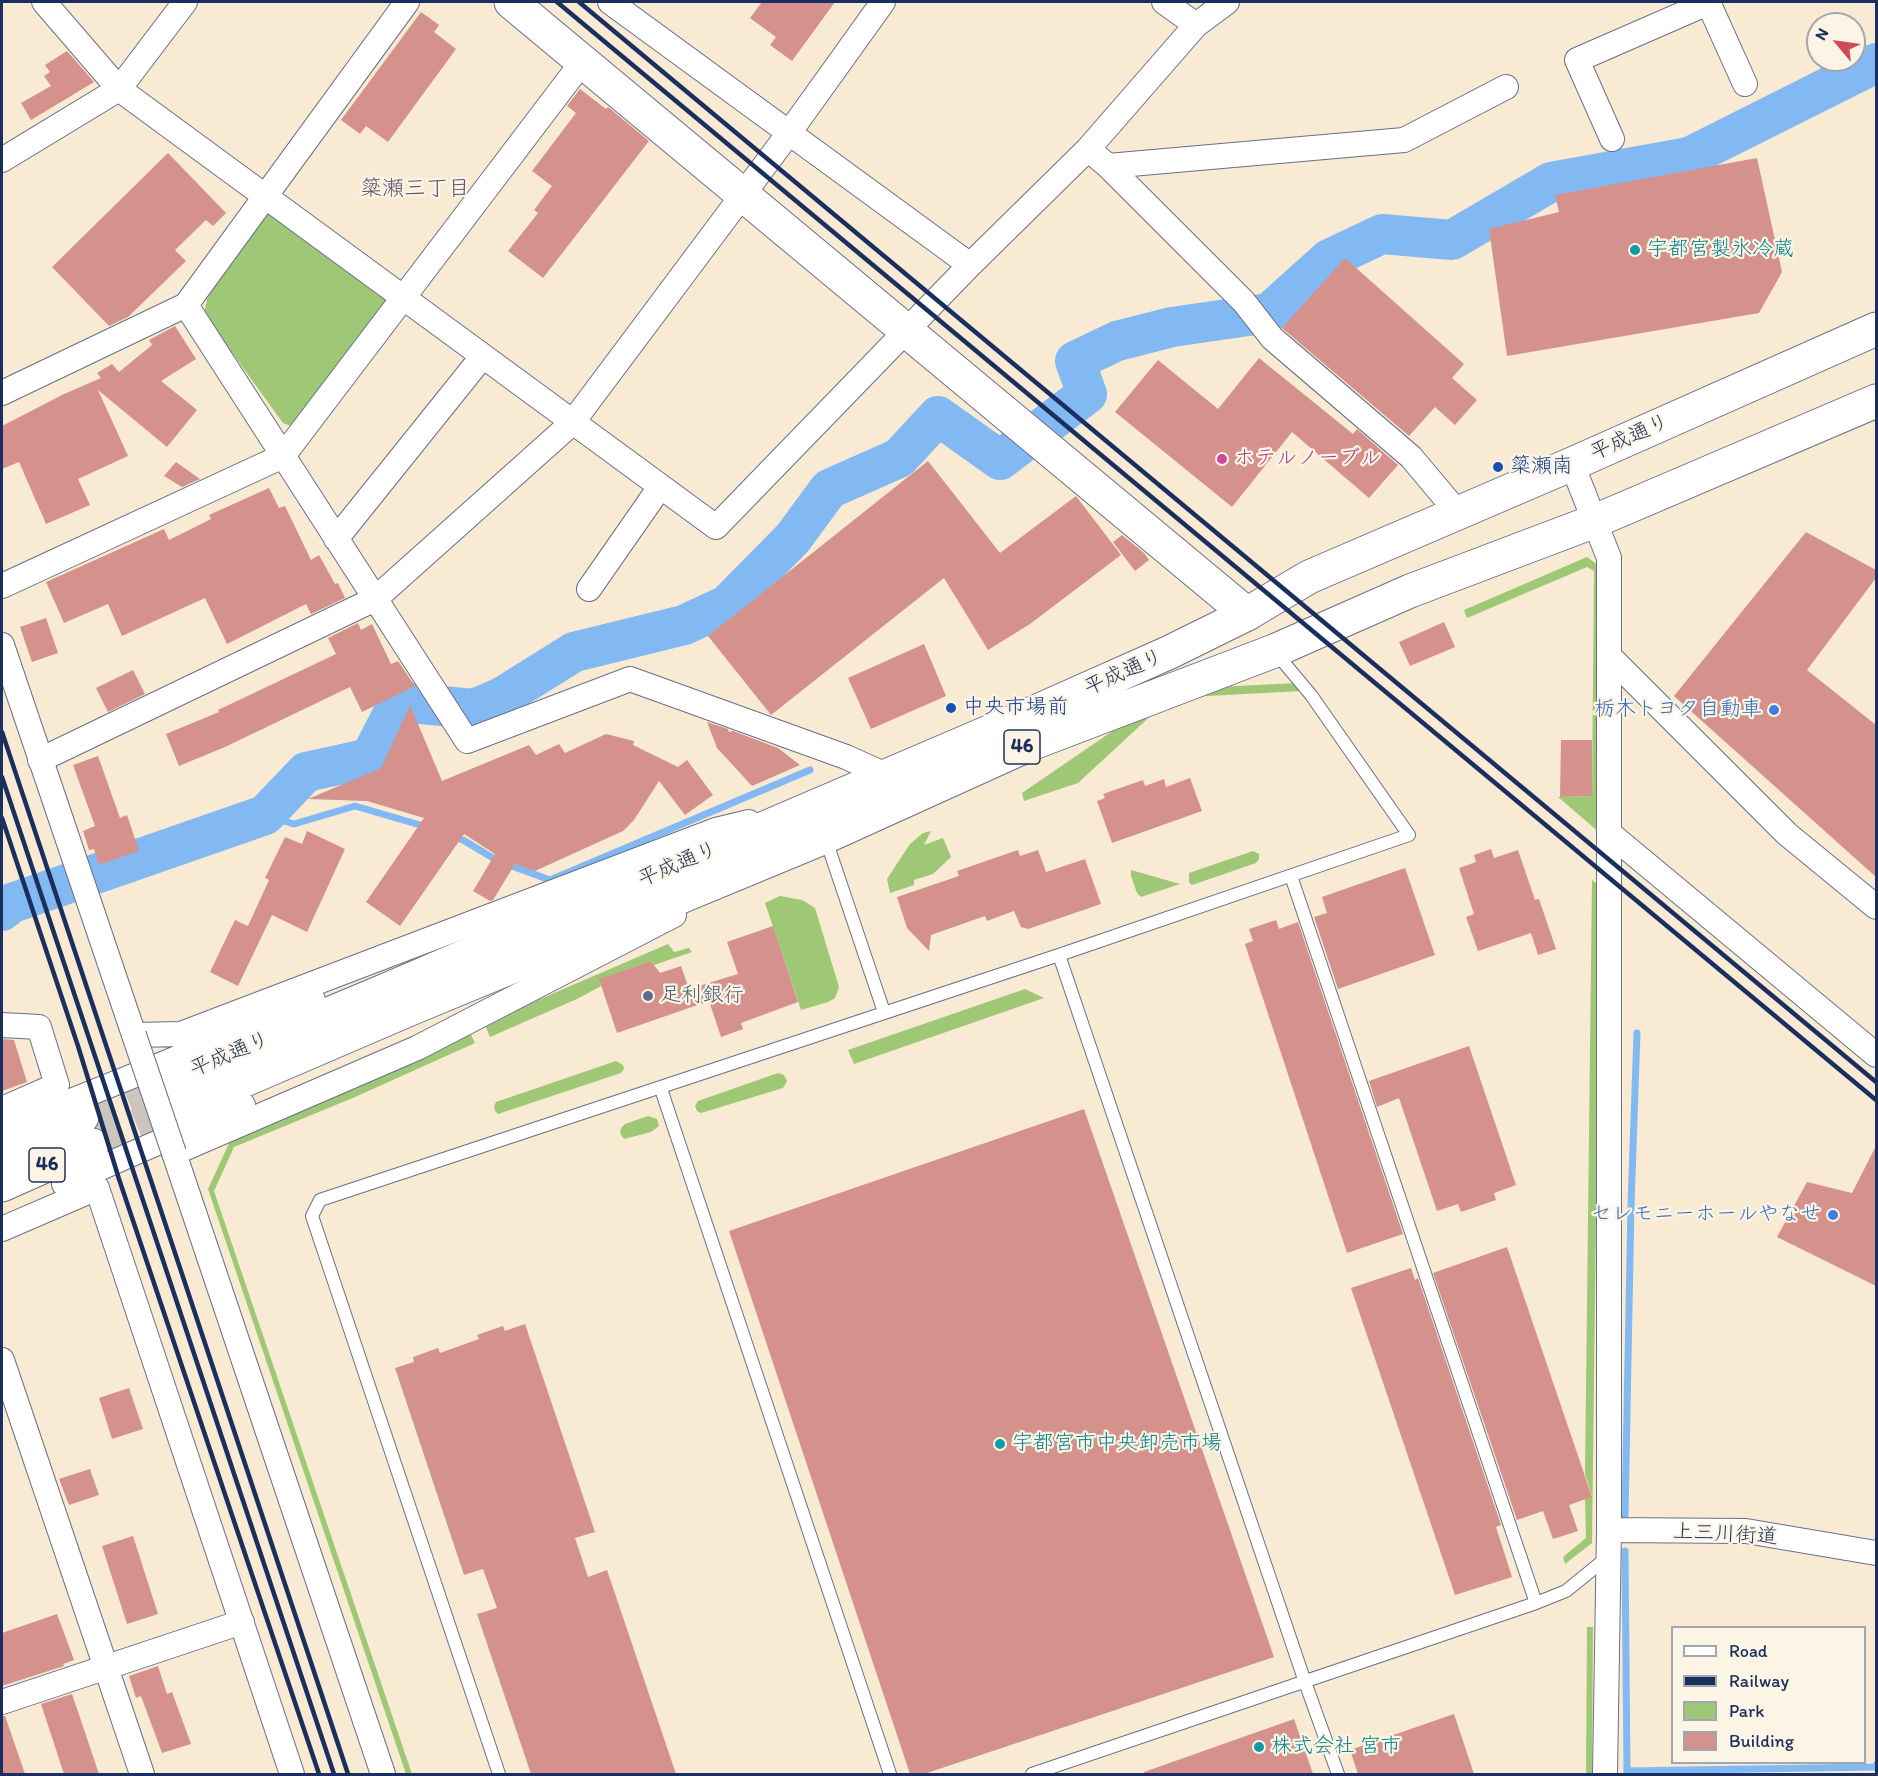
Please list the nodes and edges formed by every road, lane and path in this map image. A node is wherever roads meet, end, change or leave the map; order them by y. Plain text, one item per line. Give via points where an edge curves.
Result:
1 (44, 2) edge
2 (185, 2) edge
3 (407, 2) edge
4 (512, 2) edge
5 (883, 2) edge
6 (1164, 2) edge
7 (1227, 2) edge
8 (1709, 2) edge
9 (618, 4) edge
10 (1196, 26) junction
11 (583, 61) junction
12 (1745, 84) dead end
13 (1506, 87) dead end
14 (119, 89) junction
15 (789, 133) junction
16 (1612, 140) dead end
17 (1088, 149) junction
18 (2, 160) edge
19 (1108, 166) junction
20 (743, 194) junction
21 (265, 197) junction
22 (970, 265) junction
23 (402, 298) junction
24 (186, 305) junction
25 (1876, 329) edge
26 (907, 330) junction
27 (482, 357) junction
28 (2, 393) edge
29 (1876, 401) edge
30 (572, 423) junction
31 (283, 456) junction
32 (1572, 464) junction
33 (660, 487) junction
34 (1458, 513) junction
35 (1596, 521) junction
36 (336, 539) junction
37 (2, 586) edge
38 (589, 589) dead end
39 (375, 599) junction
40 (1246, 614) junction
41 (2, 645) edge
42 (1274, 651) junction
43 (1609, 656) junction
44 (40, 760) junction
45 (886, 775) junction
46 (818, 822) junction
47 (1609, 833) junction
48 (1291, 876) junction
49 (1876, 907) edge
50 (1059, 955) junction
51 (385, 956) junction
52 (410, 1009) junction
53 (884, 1012) junction
54 (2, 1024) edge
55 (134, 1035) junction
56 (417, 1048) junction
57 (1876, 1055) edge
58 (661, 1089) junction
59 (2, 1108) edge
60 (2, 1129) edge
61 (2, 1150) edge
62 (174, 1154) junction
63 (2, 1185) edge
64 (2, 1212) edge
65 (2, 1229) edge
66 (2, 1360) edge
67 (1609, 1530) junction
68 (1876, 1553) edge
69 (1609, 1556) junction
70 (1536, 1603) junction
71 (242, 1622) junction
72 (106, 1669) junction
73 (1305, 1682) junction
74 (2, 1702) edge
75 (142, 1774) edge
76 (292, 1774) edge
77 (383, 1774) edge
78 (499, 1774) edge
79 (890, 1774) edge
80 (1032, 1774) edge
81 (1338, 1774) edge
82 (1605, 1774) edge

1 - 14 street
2 - 14 street
3 - 21 street
4 - 11 main road
5 - 15 street
6 - 10 street
7 - 10 street
8 - 12 street
8 - 16 street via 1577,60
9 - 15 street
10 - 17 street
11 - 20 main road
11 - 23 street
13 - 19 street via 1404,140
14 - 18 street
14 - 21 street
15 - 20 street
15 - 22 street
17 - 19 street
17 - 22 street
19 - 34 street via 1244,302 1272,338 1411,457
20 - 26 main road
20 - 30 street
21 - 23 street
21 - 24 street
22 - 26 street
23 - 27 street
23 - 31 street
24 - 28 street
24 - 31 street
25 - 32 main road, 平成通り / 46
26 - 33 street via 716,527
26 - 40 main road
27 - 30 street
27 - 36 street
29 - 35 main road, 平成通り / 46
30 - 33 street
30 - 39 street
31 - 36 street
31 - 37 street
32 - 34 main road, 平成通り / 46
32 - 35 street
33 - 38 street
34 - 40 main road, 平成通り / 46 via 1309,577
35 - 42 main road, 平成通り / 46 via 1410,591
35 - 43 street via 1609,558
36 - 39 street
39 - 44 street
39 - 45 street via 467,741 630,679
40 - 45 main road, 平成通り / 46 via 1170,652
41 - 44 street
42 - 46 main road, 平成通り / 46
42 - 48 lane via 1311,695 1409,835
43 - 47 street
43 - 49 street via 1787,834
44 - 55 street
45 - 46 main road, 平成通り / 46
46 - 51 street via 716,830
46 - 52 main road, 平成通り / 46
46 - 52 main road, 平成通り / 46 via 389,989 169,1096
46 - 53 lane
47 - 57 street
47 - 67 street
48 - 50 lane
48 - 70 lane
50 - 53 lane
50 - 73 lane
51 - 55 street via 181,1034
51 - 60 street via 366,978
52 - 56 street via 689,907
53 - 58 lane
54 - 59 street via 39,1027 57,1085
55 - 62 street, bridge
56 - 62 street
56 - 64 street via 404,1040 384,1045
58 - 78 lane via 321,1200 312,1216
58 - 79 lane
61 - 63 main road, 46 via 87,1131
62 - 77 street
65 - 71 street via 97,1188
66 - 72 street
67 - 68 street, 上三川街道 via 1746,1531
67 - 69 street
69 - 70 lane via 1566,1591
69 - 82 street
70 - 73 lane
71 - 72 street
71 - 76 street
72 - 74 street
72 - 75 street
73 - 80 lane
73 - 81 lane

